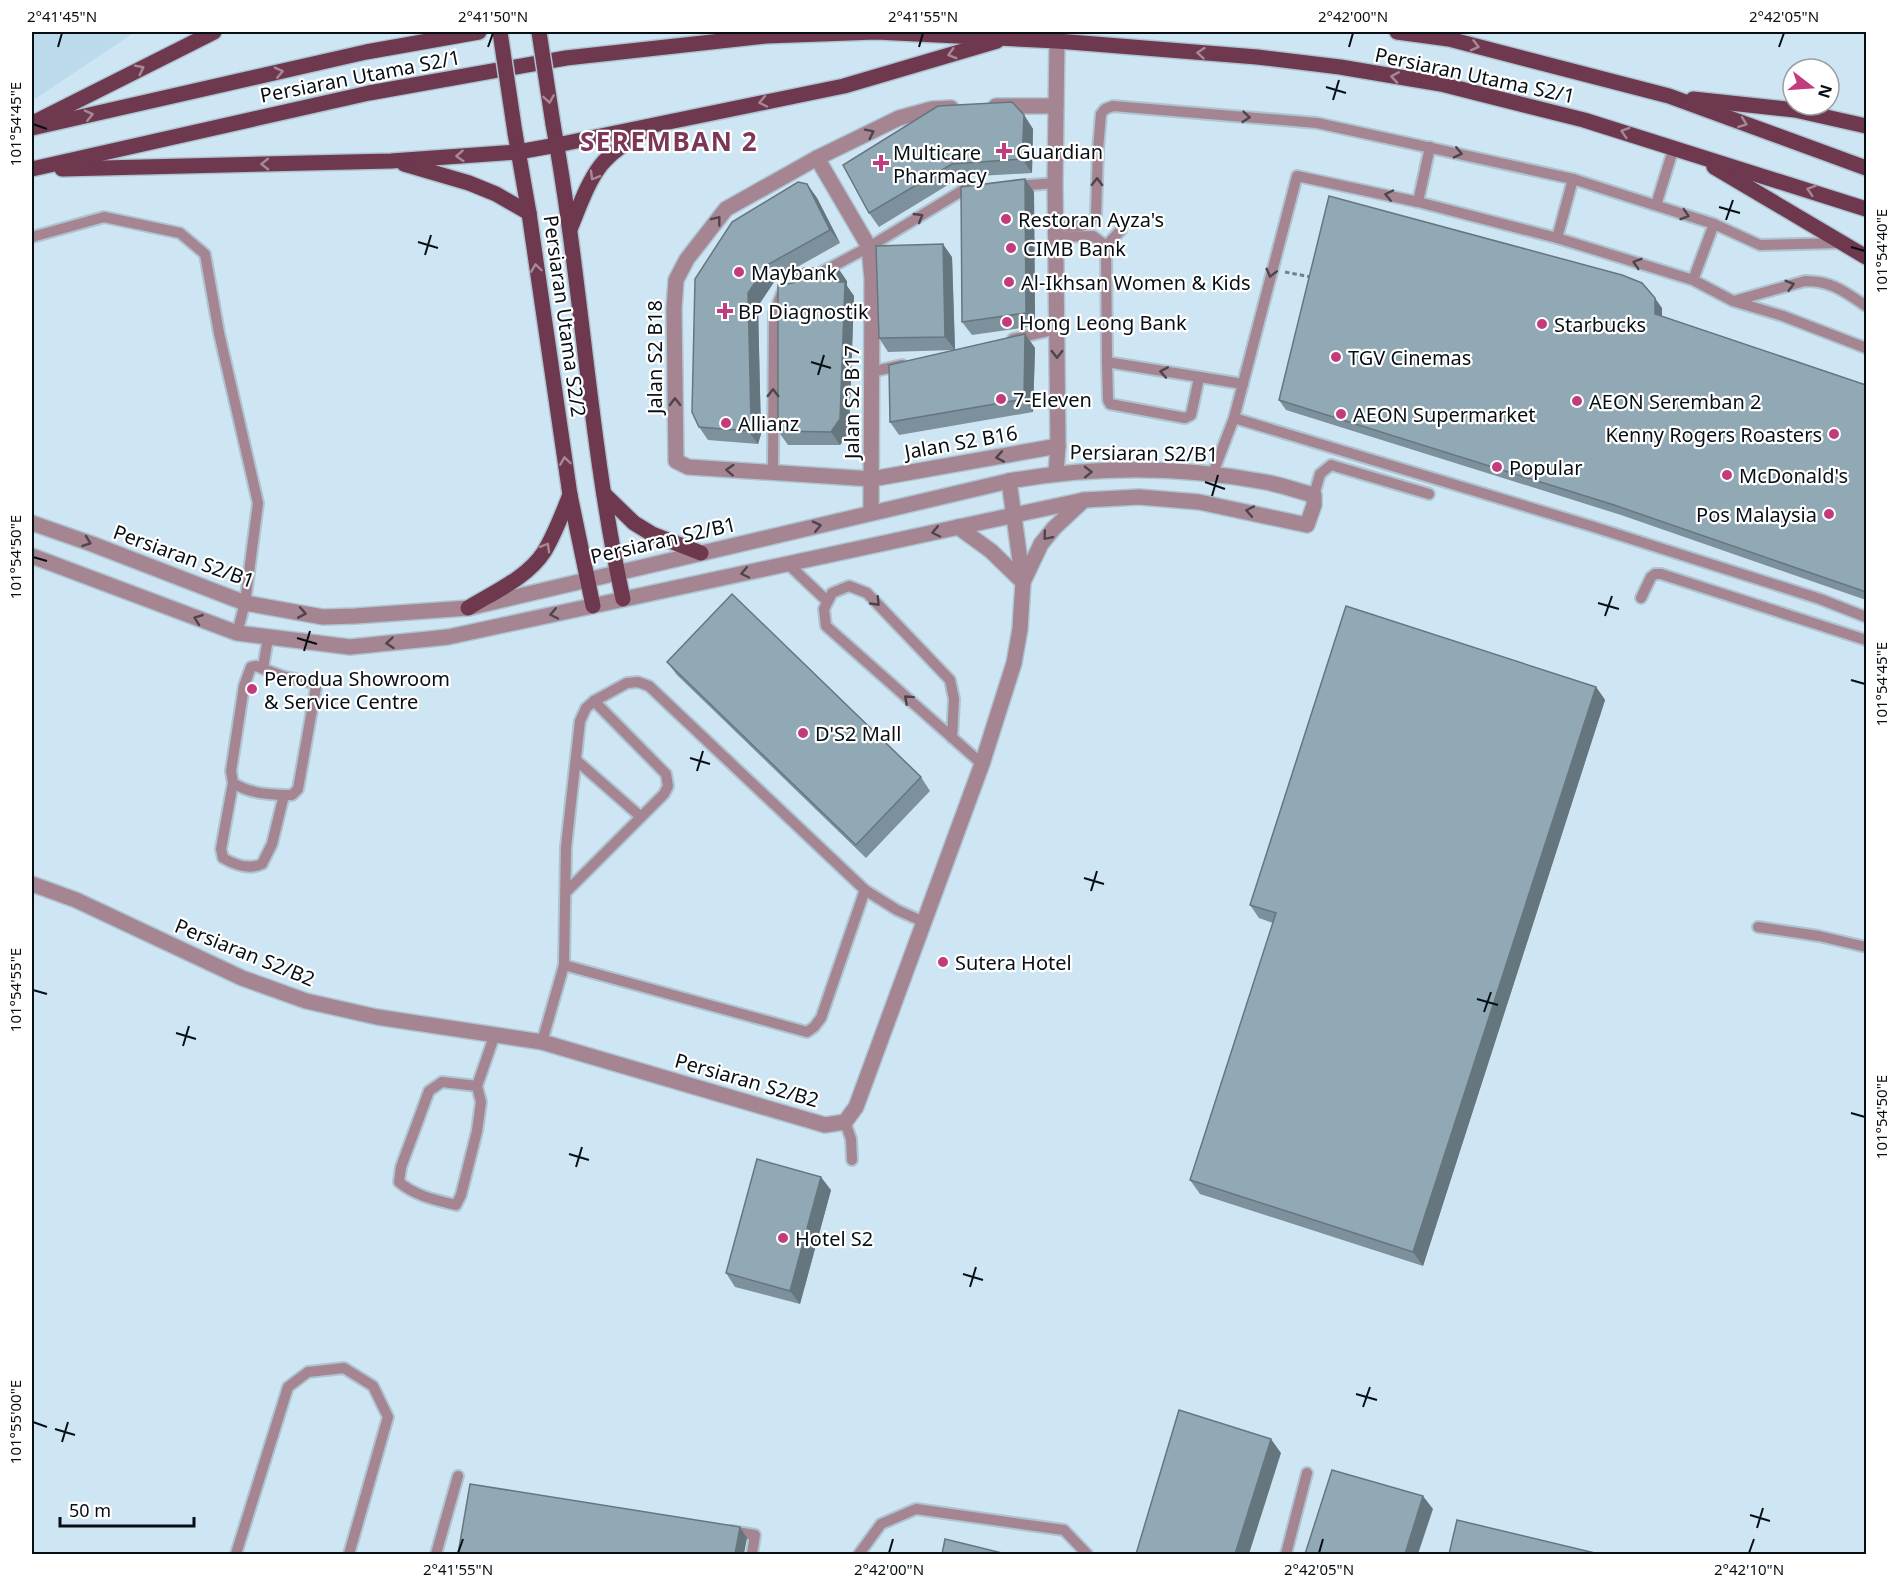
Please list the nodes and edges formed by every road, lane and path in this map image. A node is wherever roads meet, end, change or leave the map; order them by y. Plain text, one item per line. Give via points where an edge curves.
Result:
1 (214, 32) edge
2 (479, 32) edge
3 (500, 32) edge
4 (539, 32) edge
5 (1397, 32) edge
6 (1008, 38) junction
7 (1058, 41) junction
8 (1669, 96) junction
9 (1056, 106) junction
10 (32, 123) edge
11 (654, 125) junction
12 (1866, 126) edge
13 (32, 128) edge
14 (557, 146) junction
15 (1430, 147) junction
16 (1674, 147) junction
17 (518, 152) junction
18 (1692, 154) junction
19 (817, 158) junction
20 (391, 161) junction
21 (1866, 168) edge
22 (32, 170) edge
23 (1573, 179) junction
24 (1055, 183) junction
25 (1010, 186) edge
26 (988, 188) edge
27 (1418, 201) junction
28 (1656, 205) junction
29 (1866, 209) edge
30 (528, 213) junction
31 (1714, 224) junction
32 (570, 229) junction
33 (1120, 230) dead end
34 (1056, 232) junction
35 (32, 237) edge
36 (1557, 238) junction
37 (1843, 243) junction
38 (1106, 246) junction
39 (868, 248) junction
40 (1866, 257) edge
41 (1272, 269) junction
42 (1319, 278) edge
43 (1693, 280) junction
44 (1733, 301) junction
45 (1866, 306) edge
46 (1057, 329) junction
47 (999, 342) edge
48 (1866, 348) edge
49 (918, 361) edge
50 (1107, 362) junction
51 (871, 372) junction
52 (1199, 378) junction
53 (1243, 384) junction
54 (1234, 418) junction
55 (1058, 447) junction
56 (773, 472) junction
57 (1056, 473) junction
58 (1213, 473) junction
59 (872, 479) junction
60 (1010, 481) junction
61 (604, 494) junction
62 (1429, 494) dead end
63 (570, 495) junction
64 (1314, 495) junction
65 (1084, 500) junction
66 (871, 513) junction
67 (1013, 515) junction
68 (32, 523) edge
69 (958, 527) junction
70 (701, 553) junction
71 (32, 556) edge
72 (788, 564) junction
73 (618, 573) junction
74 (588, 580) junction
75 (1023, 582) junction
76 (1641, 598) dead end
77 (623, 599) junction
78 (827, 601) junction
79 (245, 603) junction
80 (593, 606) junction
81 (468, 608) junction
82 (1866, 617) edge
83 (237, 633) junction
84 (268, 638) junction
85 (1866, 640) edge
86 (263, 668) junction
87 (594, 701) junction
88 (952, 738) junction
89 (576, 760) junction
90 (982, 764) junction
91 (233, 783) junction
92 (284, 795) junction
93 (641, 817) junction
94 (32, 884) edge
95 (865, 890) junction
96 (566, 892) junction
97 (924, 922) junction
98 (1758, 927) dead end
99 (1866, 947) edge
100 (564, 965) junction
101 (495, 1034) junction
102 (542, 1042) junction
103 (477, 1086) junction
104 (845, 1122) junction
105 (852, 1160) dead end
106 (1307, 1473) dead end
107 (458, 1476) dead end
108 (720, 1529) edge
109 (236, 1554) edge
110 (349, 1554) edge
111 (436, 1554) edge
112 (752, 1554) edge
113 (859, 1554) edge
114 (1087, 1554) edge
115 (1286, 1554) edge

10 -> 1 main road
13 -> 2 main road, Persiaran Utama S2/1 via 366,52
3 - 17 main road, Persiaran Utama S2/2, bridge
4 -> 14 main road, Persiaran Utama S2/2, bridge
5 -> 8 main road, Persiaran Utama S2/1 via 1449,39
6 - 7 main road, Persiaran Utama S2/1
6 -> 11 main road via 844,86
6 - 22 main road, Persiaran Utama S2/1 via 876,32 766,36 566,58 369,93
7 - 9 street
16 -> 7 main road, Persiaran Utama S2/1 via 1442,84 1257,57
8 - 12 main road via 1795,110
8 -> 21 main road, Persiaran Utama S2/1
19 -> 9 street, Jalan S2 B18 via 899,118 932,109
9 - 24 street
11 - 14 main road
11 -> 32 main road via 618,148 601,165
14 - 17 main road
14 - 32 main road, Persiaran Utama S2/2
15 -> 23 lane
15 - 27 lane
34 -> 15 lane via 1094,220 1101,114 1113,106 1317,123
16 - 18 main road, Persiaran Utama S2/1
16 - 28 lane
17 -> 20 main road
17 - 30 main road, Persiaran Utama S2/2
29 -> 18 main road, Persiaran Utama S2/1
18 - 37 main road
19 - 39 street, Jalan S2 B17
56 -> 19 street, Jalan S2 B18 via 688,467 676,460 676,280 687,259 726,209
20 -> 22 main road
20 - 30 main road via 469,183
23 - 28 lane
23 - 36 lane
24 - 25 lane
24 - 34 street
39 -> 26 lane via 965,189
27 - 36 lane
27 -> 41 lane via 1297,176
28 -> 31 lane
63 -> 30 main road, Persiaran Utama S2/2
31 - 37 lane via 1760,245
31 - 43 lane
32 - 61 main road, Persiaran Utama S2/2
33 - 38 lane
34 - 38 lane via 1093,236
34 - 46 street
35 - 79 lane via 104,217 180,234 205,254 258,503
43 -> 36 lane
37 - 40 main road
38 - 50 lane
39 - 51 street, Jalan S2 B17 via 872,279
56 -> 39 lane via 774,313 782,293
41 - 42 path
41 -> 53 lane
43 - 44 lane
44 -> 45 lane via 1817,281 1831,284
44 - 48 lane
46 - 47 lane
46 -> 55 street
49 - 51 lane
52 -> 50 lane
50 - 52 lane via 1110,404 1185,418 1191,415
51 - 59 street, Jalan S2 B17
52 - 53 lane
53 - 54 lane
54 - 58 lane
54 - 82 lane via 1591,526
55 - 57 street
55 -> 59 street, Jalan S2 B16
56 - 59 street, Jalan S2 B18
57 -> 58 street, Persiaran S2/B1
57 - 60 street, Persiaran S2/B1
58 - 64 street, Persiaran S2/B1
59 - 66 street, Jalan S2 B17
60 - 66 street, Persiaran S2/B1
60 - 67 street
61 - 70 main road via 634,523 652,534
61 - 73 main road, Persiaran Utama S2/2
62 - 64 lane via 1331,465 1320,474
63 - 74 main road, Persiaran Utama S2/2
81 -> 63 main road via 531,568 543,553
64 -> 65 street via 1307,525 1198,502 1139,497
65 - 67 street
65 -> 75 street via 1041,543
70 -> 66 street, Persiaran S2/B1
67 - 69 street
67 - 75 street
68 -> 79 street, Persiaran S2/B1
69 -> 72 street
69 - 75 street
70 - 73 street, Persiaran S2/B1
83 -> 71 street
72 -> 77 street
72 - 78 lane
73 - 74 street, Persiaran S2/B1
73 - 77 main road, Persiaran Utama S2/2
74 - 80 main road, Persiaran Utama S2/2
74 - 81 street, Persiaran S2/B1
75 - 90 street via 1014,663
76 - 85 lane via 1651,577 1660,574
77 - 80 street
88 -> 78 lane via 826,626
78 -> 88 lane via 832,593 849,586 867,593 950,680 954,699
79 -> 81 street, Persiaran S2/B1 via 323,617
79 - 83 lane
80 -> 84 street via 448,637 350,647
83 - 84 street
84 - 86 lane
86 - 91 lane via 251,667 244,686 231,771
86 - 92 lane via 316,687 298,789 292,795
87 - 89 lane via 580,721
87 - 93 lane via 666,774 668,786 664,794
87 - 95 lane via 627,683 649,686
88 - 90 lane
89 - 93 lane
89 - 96 lane via 566,847
90 - 97 street
91 - 92 lane via 254,792
91 - 92 lane via 221,849 223,858 231,863 253,868 262,864 272,844
93 - 96 lane
94 - 101 street, Persiaran S2/B2 via 76,900 242,978 306,1001 377,1017
95 - 97 lane
95 - 100 lane via 820,1018 807,1032
96 - 100 lane
97 - 104 street via 856,1107
98 - 99 lane
100 - 102 lane
101 - 102 street, Persiaran S2/B2
101 - 103 lane
102 - 104 street, Persiaran S2/B2 via 825,1125
103 - 103 lane via 442,1082 429,1091 401,1167 399,1182 405,1187 456,1205 477,1131 481,1102
104 - 105 lane
106 - 115 lane
107 - 111 lane
108 - 112 lane via 755,1535
109 - 110 lane via 288,1387 308,1372 344,1368 373,1386 388,1417
113 - 114 lane via 881,1524 916,1509 1064,1530

